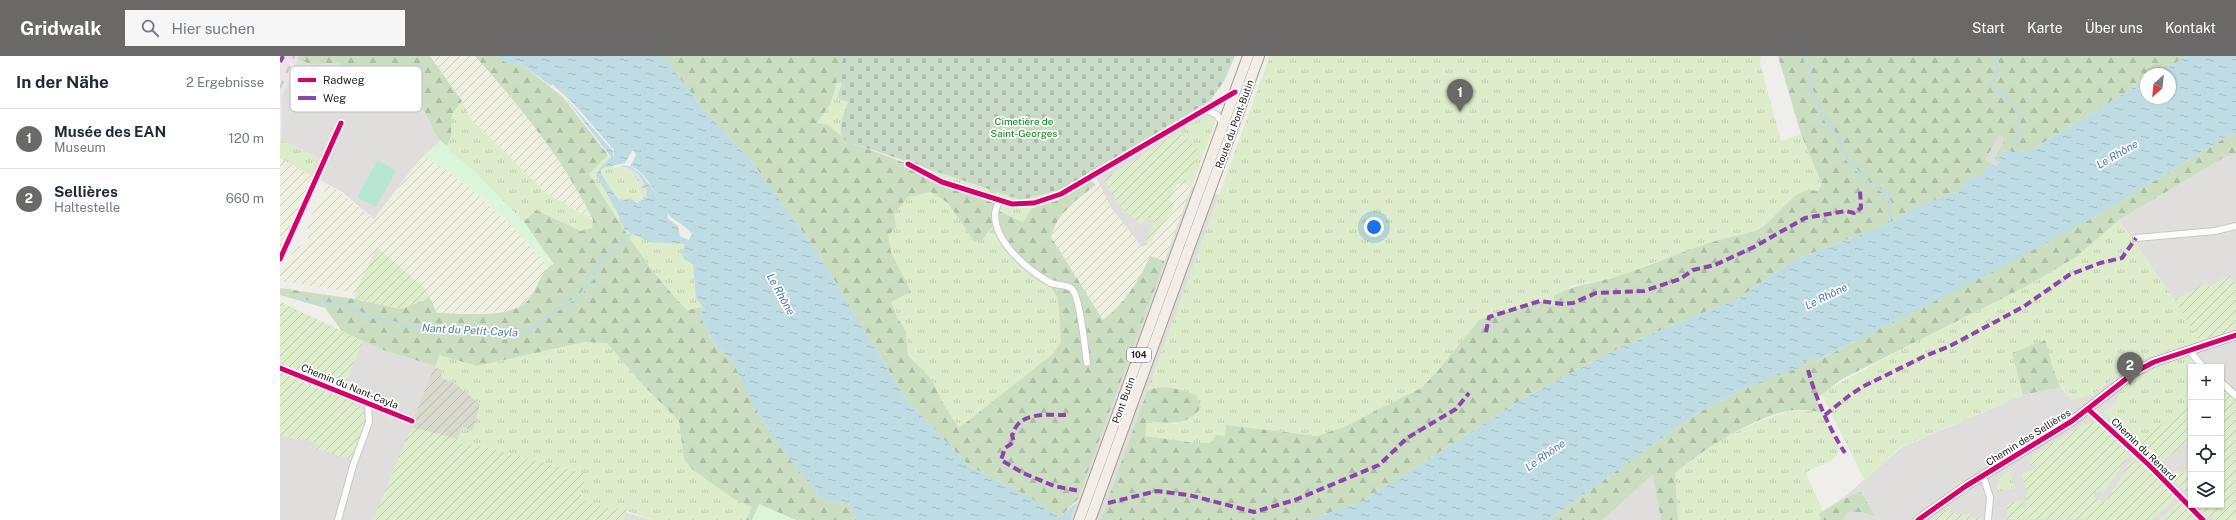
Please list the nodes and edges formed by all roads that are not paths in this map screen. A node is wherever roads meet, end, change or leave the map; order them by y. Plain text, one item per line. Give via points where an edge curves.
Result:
1 (1248, 56) edge
2 (1259, 56) edge
3 (1235, 92) junction
4 (1206, 109) junction
5 (341, 123) dead end
6 (1223, 124) junction
7 (908, 164) dead end
8 (1204, 191) junction
9 (999, 200) junction
10 (2236, 226) edge
11 (2136, 238) dead end
12 (280, 259) edge
13 (2236, 335) edge
14 (2189, 350) junction
15 (1087, 363) dead end
16 (2201, 364) edge
17 (280, 368) edge
18 (2224, 385) edge
19 (2236, 396) edge
20 (368, 405) junction
21 (2088, 409) junction
22 (412, 421) dead end
23 (1983, 476) junction
24 (338, 520) edge
25 (1079, 520) edge
26 (1090, 520) edge
27 (1918, 520) edge
28 (1988, 520) edge
29 (2203, 520) edge

1 - 3 main road, Route du Pont-Butin / 104
2 - 8 main road, Route du Pont-Butin / 104
3 - 4 street, Route du Pont-Butin
3 - 6 main road, Route du Pont-Butin / 104
4 - 6 street via 1217,115
4 - 9 street, Route du Pont-Butin via 1054,198 1022,205
5 - 12 street
6 - 8 main road, Route du Pont-Butin / 104
7 - 9 street, Route du Pont-Butin via 942,182
8 - 25 main road, Pont Butin / 104
8 - 26 main road, Pont Butin / 104
9 - 15 street via 995,214 997,224 1015,256 1032,271 1052,283 1073,290
10 - 11 street via 2215,231
13 - 14 street, Chemin des Sellières
14 - 16 street
14 - 21 street, Chemin des Sellières via 2154,362 2135,372
17 - 20 street, Chemin du Nant-Cayla
18 - 19 street
20 - 22 street, Chemin du Nant-Cayla
20 - 24 street, Chemin du Nant-Cayla via 369,422
21 - 23 street, Chemin des Sellières via 2056,432
21 - 29 street, Chemin du Renard via 2150,466
23 - 27 street, Chemin des Sellières
23 - 28 street via 1990,497

